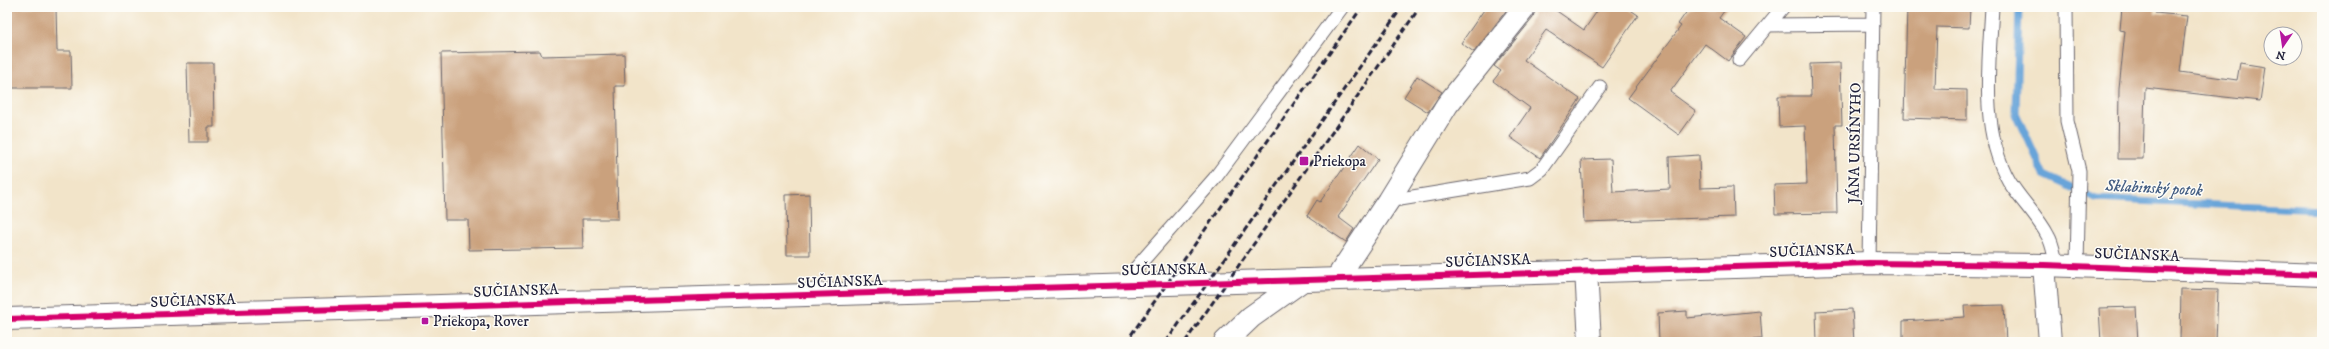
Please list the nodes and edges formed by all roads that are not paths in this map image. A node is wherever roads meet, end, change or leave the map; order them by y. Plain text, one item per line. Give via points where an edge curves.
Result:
1 (1342, 7) edge
2 (1783, 7) edge
3 (1873, 7) edge
4 (1992, 7) edge
5 (2066, 7) edge
6 (1523, 10) dead end
7 (1873, 24) junction
8 (1768, 25) junction
9 (1739, 60) dead end
10 (1600, 87) dead end
11 (1388, 201) junction
12 (1869, 263) junction
13 (2059, 265) junction
14 (1586, 270) junction
15 (2322, 275) edge
16 (1337, 278) junction
17 (1303, 280) junction
18 (1122, 284) junction
19 (7, 319) edge
20 (1225, 342) edge
21 (1590, 342) edge
22 (2050, 342) edge

1 - 18 lane via 1215,178
2 - 8 lane
3 - 7 lane, JÁNA URSÍNYHO
4 - 13 lane via 1990,121 1994,149 2009,181 2049,237
5 - 13 lane via 2067,121 2079,171 2078,238
6 - 11 street via 1447,105
7 - 8 lane
7 - 12 lane, JÁNA URSÍNYHO
8 - 9 lane
10 - 11 lane via 1542,169 1530,178
11 - 16 street
12 - 13 street, SUČIANSKA
12 - 14 street, SUČIANSKA
13 - 15 street, SUČIANSKA
13 - 22 street
14 - 16 street, SUČIANSKA
14 - 21 street
16 - 17 street, SUČIANSKA
17 - 18 street, SUČIANSKA
17 - 20 street via 1251,317
18 - 19 street, SUČIANSKA via 896,294

